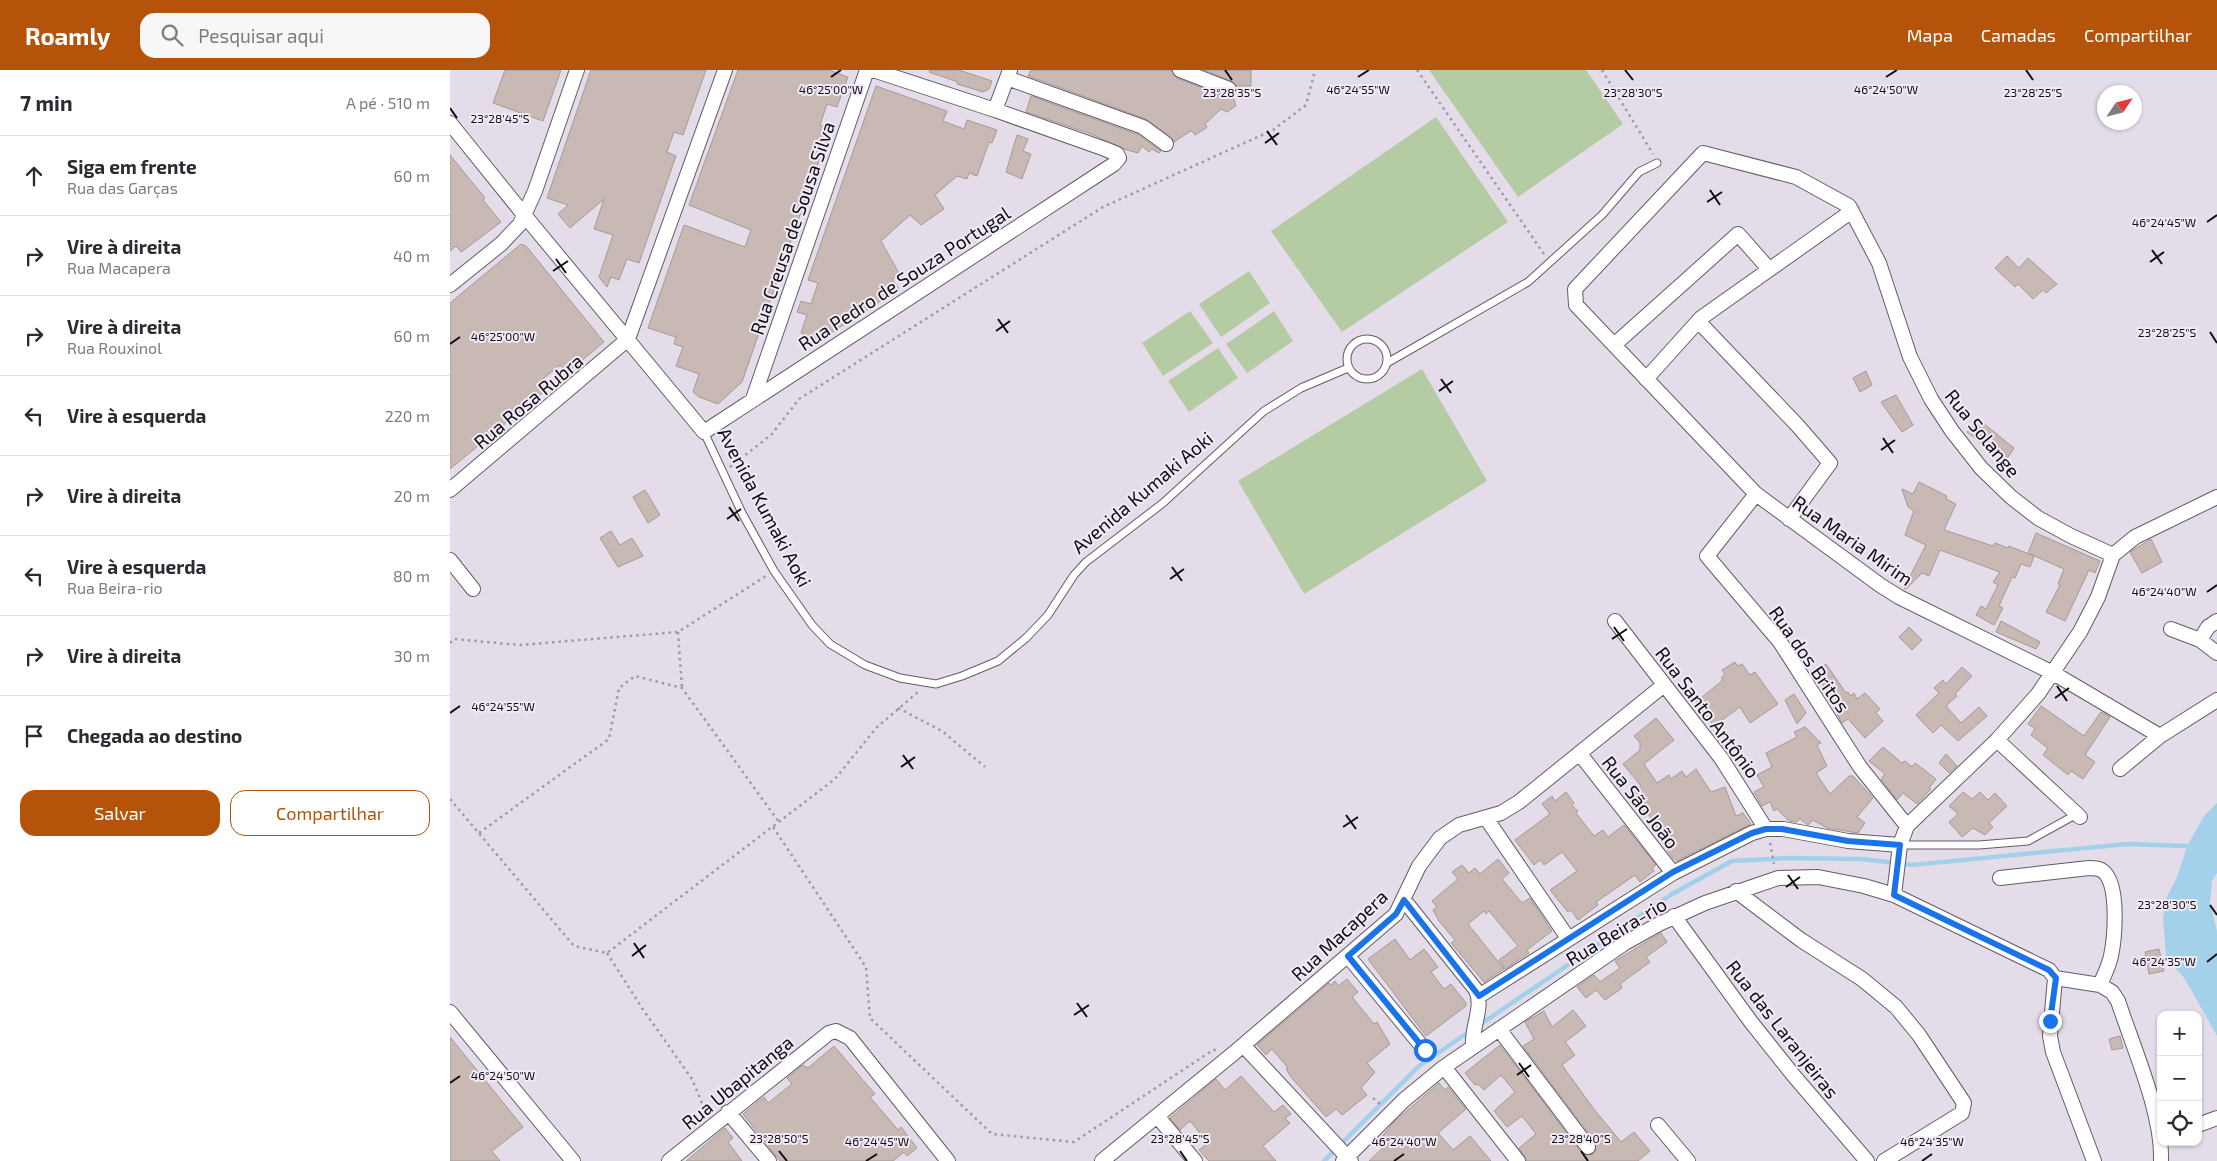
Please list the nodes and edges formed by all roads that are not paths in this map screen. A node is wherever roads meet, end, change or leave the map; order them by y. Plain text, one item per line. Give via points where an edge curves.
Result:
1 (577, 70) edge
2 (724, 70) edge
3 (868, 70) edge
4 (873, 70) edge
5 (1180, 70) edge
6 (1009, 74) edge
7 (1229, 89) dead end
8 (995, 110) junction
9 (450, 123) edge
10 (1166, 144) dead end
11 (1657, 163) road end
12 (1852, 211) junction
13 (524, 216) junction
14 (1769, 269) junction
15 (450, 285) edge
16 (1576, 305) joint
17 (1698, 322) junction
18 (628, 339) junction
19 (1614, 345) junction
20 (1387, 363) junction
21 (1348, 368) junction
22 (1646, 379) junction
23 (753, 398) junction
24 (704, 432) junction
25 (450, 490) edge
26 (1756, 494) junction
27 (2217, 497) edge
28 (1789, 519) junction
29 (2113, 554) junction
30 (450, 560) edge
31 (473, 589) dead end
32 (1616, 621) dead end
33 (2217, 621) edge
34 (2171, 629) dead end
35 (2200, 640) junction
36 (2217, 653) edge
37 (2053, 673) junction
38 (1664, 685) junction
39 (2217, 700) edge
40 (2160, 736) junction
41 (1997, 740) junction
42 (1580, 754) junction
43 (2120, 769) dead end
44 (2079, 815) joint
45 (1486, 818) junction
46 (1907, 826) junction
47 (1768, 835) junction
48 (1900, 849) junction
49 (1673, 872) junction
50 (2000, 878) dead end
51 (1894, 889) junction
52 (1736, 891) junction
53 (1404, 900) junction
54 (1674, 916) junction
55 (1568, 938) junction
56 (1348, 956) junction
57 (2056, 978) junction
58 (2100, 985) junction
59 (1479, 996) junction
60 (450, 1012) edge
61 (1499, 1028) junction
62 (1473, 1041) junction
63 (1238, 1049) junction
64 (1425, 1050) dead end
65 (1444, 1067) junction
66 (728, 1112) junction
67 (1157, 1116) junction
68 (2217, 1118) edge
69 (2202, 1123) edge
70 (1658, 1125) dead end
71 (2157, 1125) edge
72 (2160, 1146) edge
73 (1588, 1147) dead end
74 (1346, 1158) edge
75 (573, 1161) edge
76 (669, 1161) edge
77 (769, 1161) edge
78 (948, 1161) edge
79 (1102, 1161) edge
80 (1195, 1161) edge
81 (1518, 1161) edge
82 (1688, 1161) edge
83 (1867, 1161) edge
84 (1884, 1161) edge
85 (2094, 1161) edge
86 (2161, 1161) edge

1 - 13 street
2 - 18 street
3 - 23 street, Rua Creusa de Sousa Silva
4 - 8 street
5 - 7 street
6 - 8 street
6 - 10 street via 1143,127
8 - 23 street, Rua Pedro de Souza Portugal via 1117,154 1119,158
9 - 13 street, Avenida Kumaki Aoki
11 - 20 lane via 1639,172 1602,215 1550,263 1508,295
12 - 14 street
12 - 16 street, Rua Solange via 1849,206 1796,177 1703,153 1576,289
12 - 29 street, Rua Solange via 1879,263 1910,357 1952,431 2011,497 2071,536
13 - 15 street via 501,244
13 - 18 street, Avenida Kumaki Aoki
14 - 17 street
14 - 19 street via 1738,234
16 - 19 street, Rua Maria Mirim
17 - 22 street
17 - 28 street via 1830,462
18 - 24 street, Avenida Kumaki Aoki
18 - 25 street, Rua Rosa Rubra
19 - 22 street, Rua Maria Mirim
20 - 21 lane via 1381,374 1369,379 1357,377
20 - 21 lane via 1381,345 1364,338 1349,349
21 - 24 lane, Avenida Kumaki Aoki via 1301,388 1264,411 1163,503 1086,562 1048,615 998,661 936,684 900,678 866,665 830,644 812,626 774,571
22 - 26 street, Rua Maria Mirim
23 - 24 street, Rua Pedro de Souza Portugal
26 - 28 street, Rua Maria Mirim
26 - 46 street, Rua dos Britos via 1707,556 1780,642 1860,766
27 - 29 street via 2135,537
28 - 37 street, Rua Maria Mirim via 1899,596
29 - 37 street via 2098,597
30 - 31 street
32 - 38 street, Rua Santo Antônio
33 - 35 street via 2208,627
34 - 35 street
35 - 36 street
37 - 40 street, Rua Maria Mirim
37 - 41 street via 2021,716
38 - 42 street, Rua Macapera
38 - 47 street, Rua Santo Antônio via 1721,758
39 - 40 street
40 - 43 street
41 - 44 street
41 - 46 street
42 - 45 street, Rua Macapera via 1519,802 1501,814
42 - 49 street, Rua São João
44 - 48 lane via 2028,841
45 - 53 street, Rua Macapera via 1459,825 1440,838 1418,866
45 - 55 street
46 - 48 street
47 - 48 street via 1782,829
47 - 49 street via 1738,839
48 - 51 street
49 - 55 street
50 - 58 street via 2089,868 2099,868 2106,874 2113,900 2114,940
51 - 52 street, Rua Beira-rio via 1798,876 1778,878
51 - 57 street, Rua Beira-rio via 1944,921 2049,970
52 - 54 street, Rua Beira-rio
52 - 84 street via 1801,940 1862,979 1896,1007 1964,1103 1965,1108 1960,1114
53 - 56 street, Rua Macapera via 1396,914
53 - 59 street
54 - 61 street, Rua Beira-rio via 1625,943
54 - 83 street, Rua das Laranjeiras via 1763,1038
55 - 59 street
56 - 63 street, Rua Macapera
56 - 64 street
57 - 58 street
57 - 85 street via 2050,1021 2052,1044
58 - 71 street via 2112,992 2118,1001
59 - 62 street
60 - 75 street
61 - 62 street, Rua Beira-rio
61 - 73 street
62 - 65 street, Rua Beira-rio
63 - 67 street, Rua Macapera
63 - 74 street
65 - 74 street, Rua Beira-rio via 1404,1100
65 - 81 street
66 - 76 street, Rua Ubapitanga
66 - 77 street
66 - 78 street, Rua Ubapitanga via 829,1033 836,1031 850,1038
67 - 79 street, Rua Macapera
67 - 80 street
68 - 69 street
70 - 82 street
72 - 86 street

